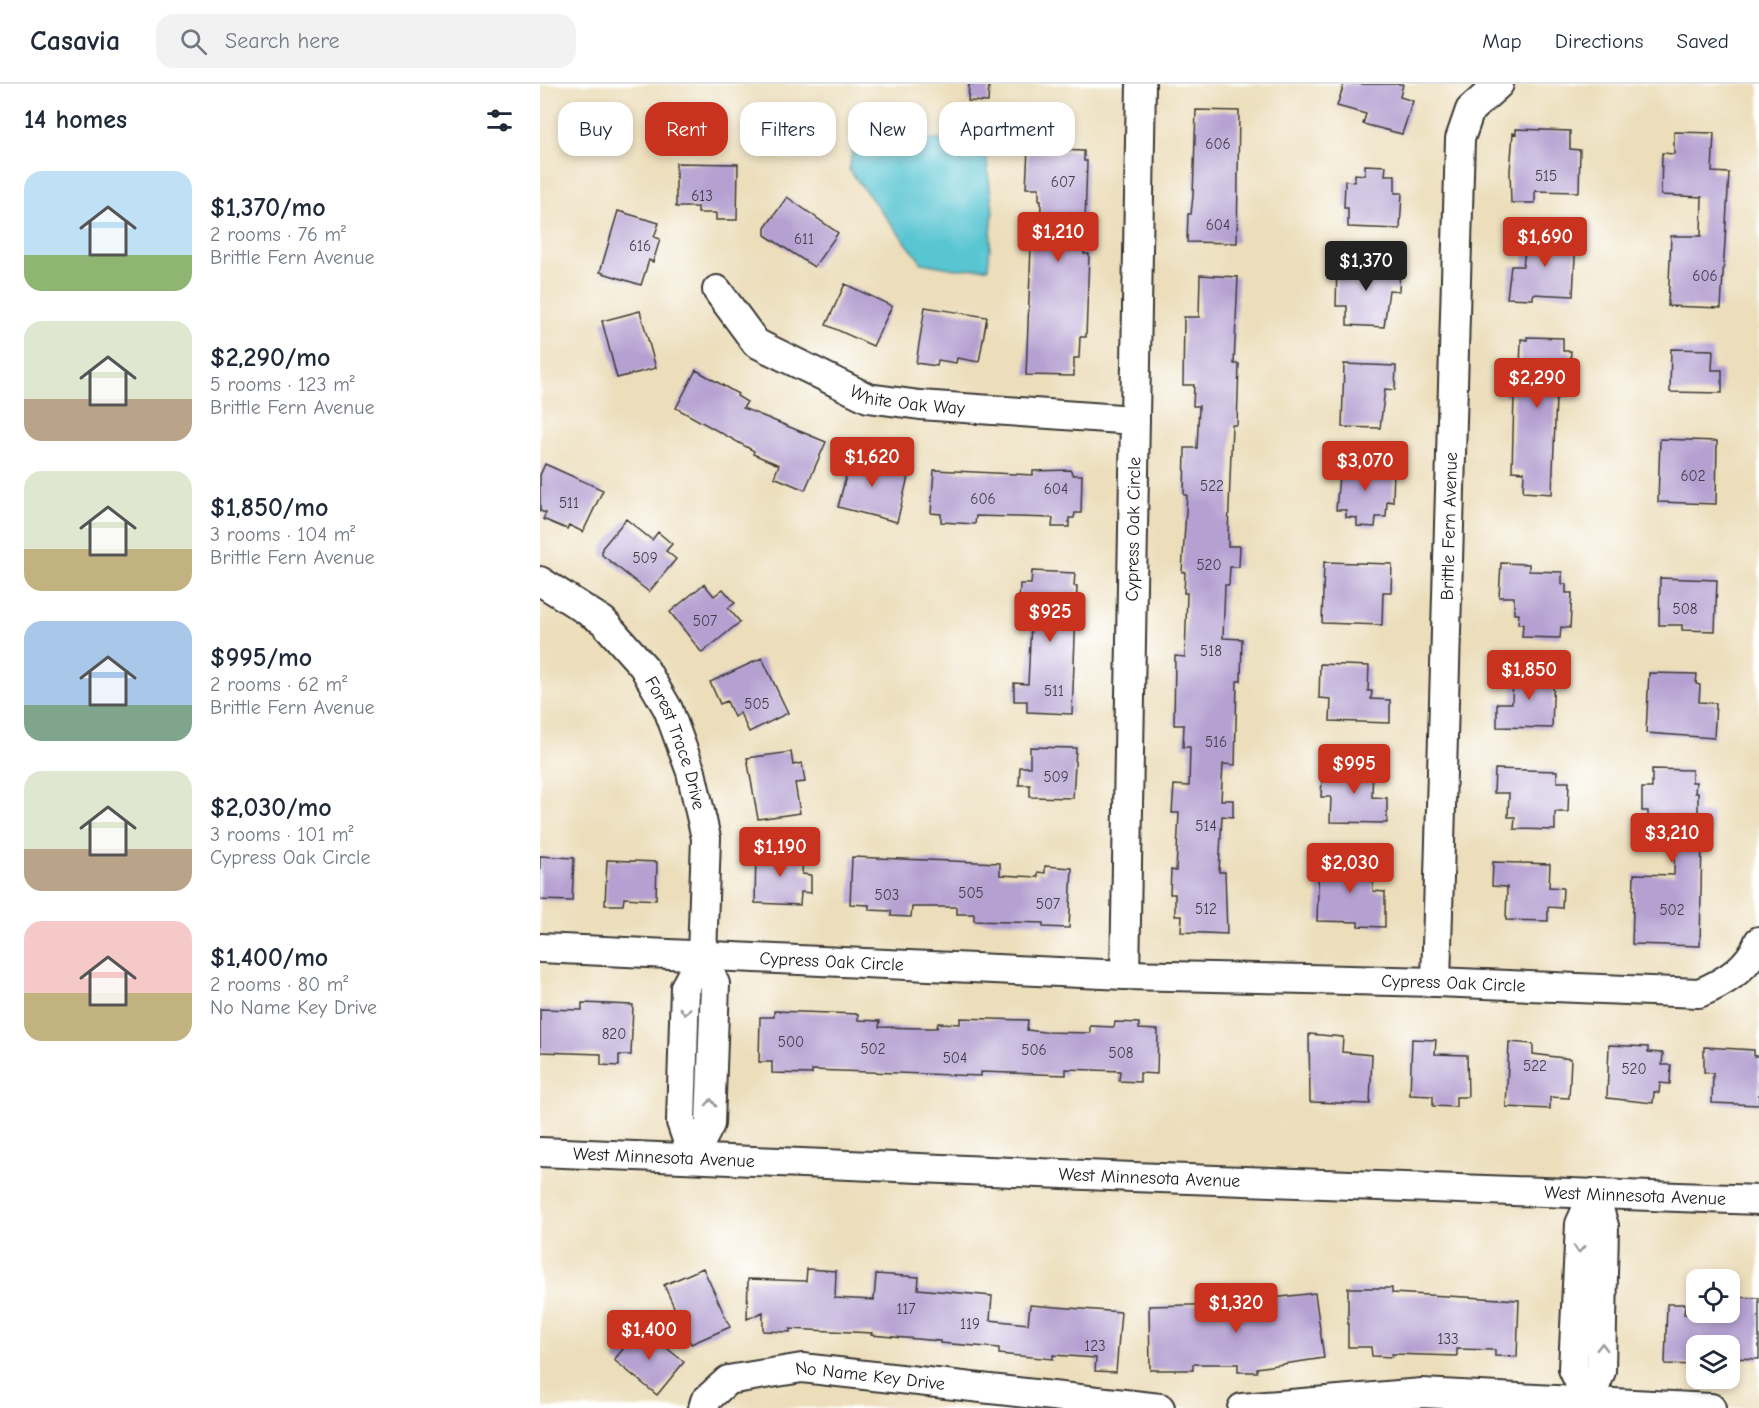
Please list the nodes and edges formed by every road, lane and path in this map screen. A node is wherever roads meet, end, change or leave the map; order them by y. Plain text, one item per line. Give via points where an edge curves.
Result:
1 (1141, 84) edge
2 (1499, 84) edge
3 (717, 290) dead end
4 (1135, 420) junction
5 (540, 581) edge
6 (1759, 941) edge
7 (540, 948) edge
8 (702, 956) junction
9 (1125, 975) junction
10 (1436, 982) junction
11 (540, 1152) edge
12 (693, 1157) junction
13 (1594, 1194) junction
14 (1759, 1200) edge
15 (1589, 1406) edge
16 (703, 1408) edge
17 (1160, 1408) edge
18 (1242, 1408) edge
19 (1711, 1408) edge

1 - 4 street, Cypress Oak Circle
2 - 10 street, Brittle Fern Avenue via 1470,110 1460,139
3 - 4 street, White Oak Way via 756,343 868,398
4 - 9 street, Cypress Oak Circle
5 - 8 street, Forest Trace Drive via 603,621 643,666 668,709 691,772 706,838
6 - 10 street, Cypress Oak Circle via 1739,971 1699,993
7 - 8 street, Cypress Oak Circle
8 - 9 street, Cypress Oak Circle
8 - 12 street, Forest Trace Drive via 686,987 681,1122
9 - 10 street, Cypress Oak Circle
11 - 12 street, West Minnesota Avenue
12 - 13 street, West Minnesota Avenue
13 - 14 street, West Minnesota Avenue
13 - 15 street via 1580,1224 1573,1369
15 - 18 street via 1422,1393
15 - 19 street
16 - 17 street, No Name Key Drive via 705,1401 728,1380 802,1368

